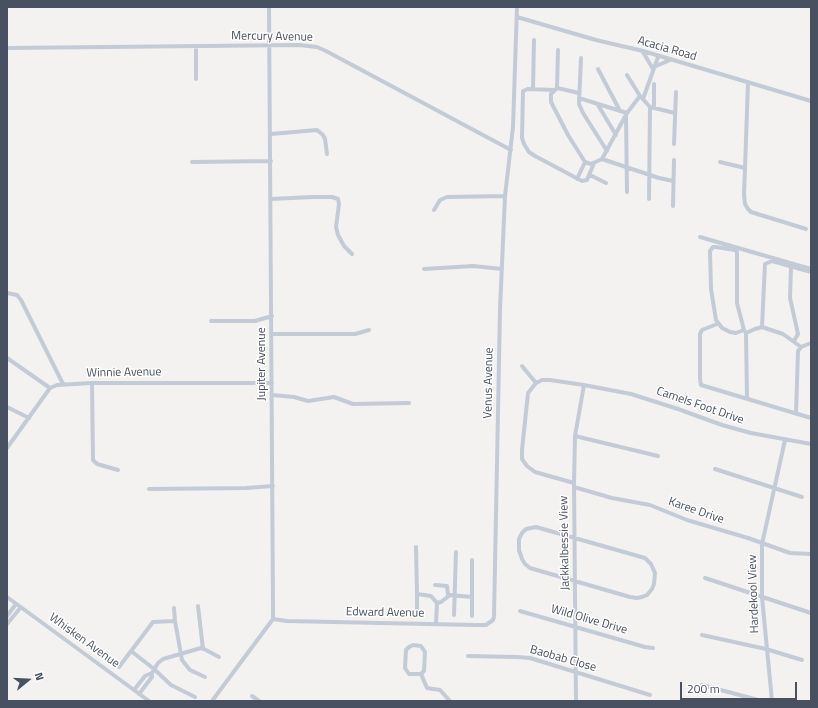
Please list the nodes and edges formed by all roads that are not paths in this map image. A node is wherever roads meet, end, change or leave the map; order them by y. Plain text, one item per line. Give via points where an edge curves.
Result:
1 (269, 7) edge
2 (517, 7) edge
3 (517, 17) junction
4 (534, 40) dead end
5 (270, 46) junction
6 (196, 47) junction
7 (7, 48) edge
8 (558, 50) dead end
9 (643, 51) junction
10 (658, 56) junction
11 (581, 58) dead end
12 (670, 60) junction
13 (653, 68) junction
14 (598, 69) dead end
15 (627, 75) dead end
16 (196, 79) dead end
17 (748, 83) junction
18 (654, 84) dead end
19 (533, 89) junction
20 (555, 89) junction
21 (676, 92) dead end
22 (579, 96) junction
23 (642, 98) junction
24 (811, 101) edge
25 (598, 105) junction
26 (652, 107) junction
27 (620, 111) junction
28 (675, 113) junction
29 (626, 114) junction
30 (271, 134) junction
31 (616, 135) junction
32 (674, 144) dead end
33 (511, 150) junction
34 (607, 151) junction
35 (327, 154) dead end
36 (602, 159) junction
37 (674, 160) dead end
38 (271, 161) junction
39 (192, 162) dead end
40 (585, 162) junction
41 (720, 162) dead end
42 (594, 163) junction
43 (627, 168) junction
44 (745, 168) junction
45 (649, 174) junction
46 (590, 175) junction
47 (577, 178) junction
48 (673, 181) junction
49 (606, 183) dead end
50 (627, 192) dead end
51 (505, 196) junction
52 (271, 199) junction
53 (649, 199) dead end
54 (673, 206) dead end
55 (434, 210) dead end
56 (806, 229) dead end
57 (700, 237) dead end
58 (352, 254) dead end
59 (791, 267) junction
60 (424, 268) dead end
61 (502, 269) junction
62 (811, 269) edge
63 (811, 272) edge
64 (7, 293) edge
65 (272, 316) junction
66 (211, 321) dead end
67 (717, 324) junction
68 (762, 327) junction
69 (369, 330) dead end
70 (745, 331) junction
71 (272, 334) junction
72 (794, 341) junction
73 (811, 343) edge
74 (801, 347) junction
75 (7, 358) edge
76 (522, 366) dead end
77 (272, 382) junction
78 (92, 383) junction
79 (536, 383) junction
80 (63, 384) junction
81 (584, 385) junction
82 (50, 388) junction
83 (272, 395) junction
84 (747, 398) junction
85 (409, 403) dead end
86 (7, 407) edge
87 (796, 413) junction
88 (29, 418) junction
89 (811, 418) edge
90 (575, 436) junction
91 (785, 440) junction
92 (811, 444) edge
93 (7, 448) edge
94 (658, 456) dead end
95 (715, 469) dead end
96 (118, 470) dead end
97 (574, 485) junction
98 (273, 486) junction
99 (774, 488) junction
100 (149, 489) dead end
101 (802, 497) dead end
102 (575, 539) junction
103 (762, 544) junction
104 (416, 547) dead end
105 (456, 552) dead end
106 (811, 554) edge
107 (472, 560) dead end
108 (705, 578) dead end
109 (575, 580) junction
110 (435, 585) dead end
111 (417, 594) junction
112 (448, 595) junction
113 (454, 595) junction
114 (7, 597) edge
115 (472, 597) junction
116 (762, 597) junction
117 (437, 602) junction
118 (16, 604) junction
119 (198, 606) dead end
120 (21, 607) junction
121 (174, 608) dead end
122 (520, 611) dead end
123 (417, 613) dead end
124 (811, 613) edge
125 (454, 615) dead end
126 (7, 616) edge
127 (472, 616) dead end
128 (494, 617) joint
129 (272, 619) junction
130 (175, 621) junction
131 (7, 624) edge
132 (436, 624) junction
133 (576, 626) junction
134 (702, 635) dead end
135 (653, 648) dead end
136 (202, 649) junction
137 (766, 649) junction
138 (131, 651) junction
139 (180, 654) junction
140 (468, 656) dead end
141 (219, 657) dead end
142 (802, 660) dead end
143 (120, 667) dead end
144 (153, 671) junction
145 (576, 672) junction
146 (421, 674) junction
147 (205, 677) dead end
148 (141, 681) junction
149 (702, 685) dead end
150 (146, 686) junction
151 (134, 690) junction
152 (139, 694) junction
153 (650, 695) dead end
154 (252, 696) dead end
155 (195, 697) dead end
156 (149, 701) edge
157 (212, 701) edge
158 (259, 701) edge
159 (450, 701) edge
160 (576, 701) edge
161 (762, 701) edge
162 (772, 701) edge

1 - 5 street, Jupiter Avenue
2 - 3 street, Venus Avenue
3 - 9 street, Acacia Road
3 - 33 street, Venus Avenue
4 - 19 street
5 - 6 street, Mercury Avenue
5 - 30 street, Jupiter Avenue
5 - 33 street, Mercury Avenue via 311,46 326,51
6 - 7 street, Mercury Avenue
6 - 16 street
8 - 20 street
9 - 10 street, Acacia Road
9 - 13 street
10 - 12 street, Acacia Road
10 - 13 street
11 - 22 street
12 - 13 street
12 - 17 street, Acacia Road
13 - 23 street
14 - 27 street
15 - 23 street
17 - 24 street, Acacia Road
17 - 44 street
18 - 26 street
19 - 20 street
19 - 47 street via 526,89 523,92 524,144 535,156
20 - 22 street
20 - 40 street via 551,99 552,105
21 - 28 street
22 - 25 street
22 - 34 street via 583,112
23 - 26 street
23 - 29 street
25 - 27 street
25 - 31 street
26 - 28 street
26 - 45 street
27 - 29 street
28 - 32 street
29 - 31 street
29 - 43 street
30 - 35 street via 317,130 325,139
30 - 38 street, Jupiter Avenue
31 - 34 street
33 - 51 street, Venus Avenue
34 - 36 street
36 - 42 street
36 - 43 street
37 - 48 street
38 - 39 street
38 - 52 street, Jupiter Avenue
40 - 42 street
40 - 47 street
41 - 44 street
42 - 46 street
43 - 45 street
43 - 50 street
44 - 56 street via 744,195 748,209
45 - 48 street
45 - 53 street
46 - 47 street via 586,181
46 - 49 street
48 - 54 street
51 - 55 street via 447,197 440,200
51 - 61 street, Venus Avenue
52 - 58 street via 338,199 338,235
52 - 65 street, Jupiter Avenue
57 - 62 street
59 - 63 street
59 - 68 street via 772,261 765,264
59 - 72 street via 790,298 798,334
60 - 61 street via 473,266
61 - 128 street, Venus Avenue
64 - 80 street via 16,295 21,300
65 - 66 street via 255,321
65 - 71 street, Jupiter Avenue
67 - 70 street via 730,332
67 - 70 street via 711,289 710,251 716,247 737,252 737,303
67 - 84 street via 702,330 700,334 700,382 704,386
68 - 70 street
68 - 72 street via 783,334
69 - 71 street via 355,334
70 - 84 street
71 - 77 street, Jupiter Avenue
72 - 74 street
73 - 74 street
74 - 87 street via 798,352
75 - 82 street
76 - 79 street
77 - 78 street, Winnie Avenue
77 - 83 street, Jupiter Avenue
78 - 80 street, Winnie Avenue
78 - 96 street via 92,459 97,464
79 - 81 street, Camels Foot Drive via 550,380
79 - 97 street, Karee Drive via 528,395 522,459 535,472
80 - 82 street, Winnie Avenue
81 - 90 street, Jackkalbessie View
81 - 91 street, Camels Foot Drive via 632,394 722,425
82 - 88 street
83 - 85 street via 311,401 334,397 353,404
83 - 98 street, Jupiter Avenue
84 - 87 street
86 - 88 street
87 - 89 street
88 - 93 street
90 - 94 street
90 - 97 street, Jackkalbessie View
91 - 92 street, Camels Foot Drive
91 - 99 street, Hardekool View
95 - 99 street
97 - 102 street, Jackkalbessie View
97 - 103 street, Karee Drive via 612,498 650,505
98 - 100 street
98 - 129 street, Jupiter Avenue
99 - 101 street
99 - 103 street, Hardekool View
102 - 109 street, Jackkalbessie View
102 - 109 street via 536,527 522,533 519,546 522,559 530,568
102 - 109 street via 645,558 653,567 655,577 650,592 638,598
103 - 106 street, Karee Drive via 793,554
103 - 116 street, Hardekool View
104 - 111 street
105 - 113 street
107 - 115 street
108 - 116 street
109 - 133 street, Jackkalbessie View
110 - 112 street via 447,586
111 - 117 street via 431,596
111 - 123 street
112 - 113 street
112 - 117 street via 441,602
113 - 115 street
113 - 125 street
114 - 118 street, Whisken Avenue
115 - 127 street
116 - 124 street
116 - 137 street, Hardekool View
117 - 132 street
118 - 120 street, Whisken Avenue
118 - 126 street
119 - 136 street
120 - 131 street
120 - 151 street, Whisken Avenue
121 - 130 street
122 - 133 street, Wild Olive Drive
128 - 132 street, Edward Avenue via 486,625
129 - 132 street, Edward Avenue
129 - 157 street
130 - 138 street via 153,622
130 - 139 street
133 - 135 street, Wild Olive Drive
133 - 145 street, Jackkalbessie View
134 - 137 street
136 - 139 street
136 - 141 street
137 - 142 street
137 - 162 street, Hardekool View
138 - 143 street
138 - 144 street
139 - 144 street via 163,659
139 - 147 street via 190,670
140 - 145 street, Baobab Close via 525,657
144 - 148 street
144 - 150 street
144 - 155 street via 171,685
145 - 153 street, Baobab Close
145 - 160 street, Jackkalbessie View
146 - 146 street via 409,674 405,668 406,650 413,645 421,646 425,652 424,671
146 - 159 street via 428,688 440,690
148 - 150 street
148 - 151 street
149 - 161 street
150 - 152 street
151 - 152 street, Whisken Avenue
152 - 156 street, Whisken Avenue
154 - 158 street

